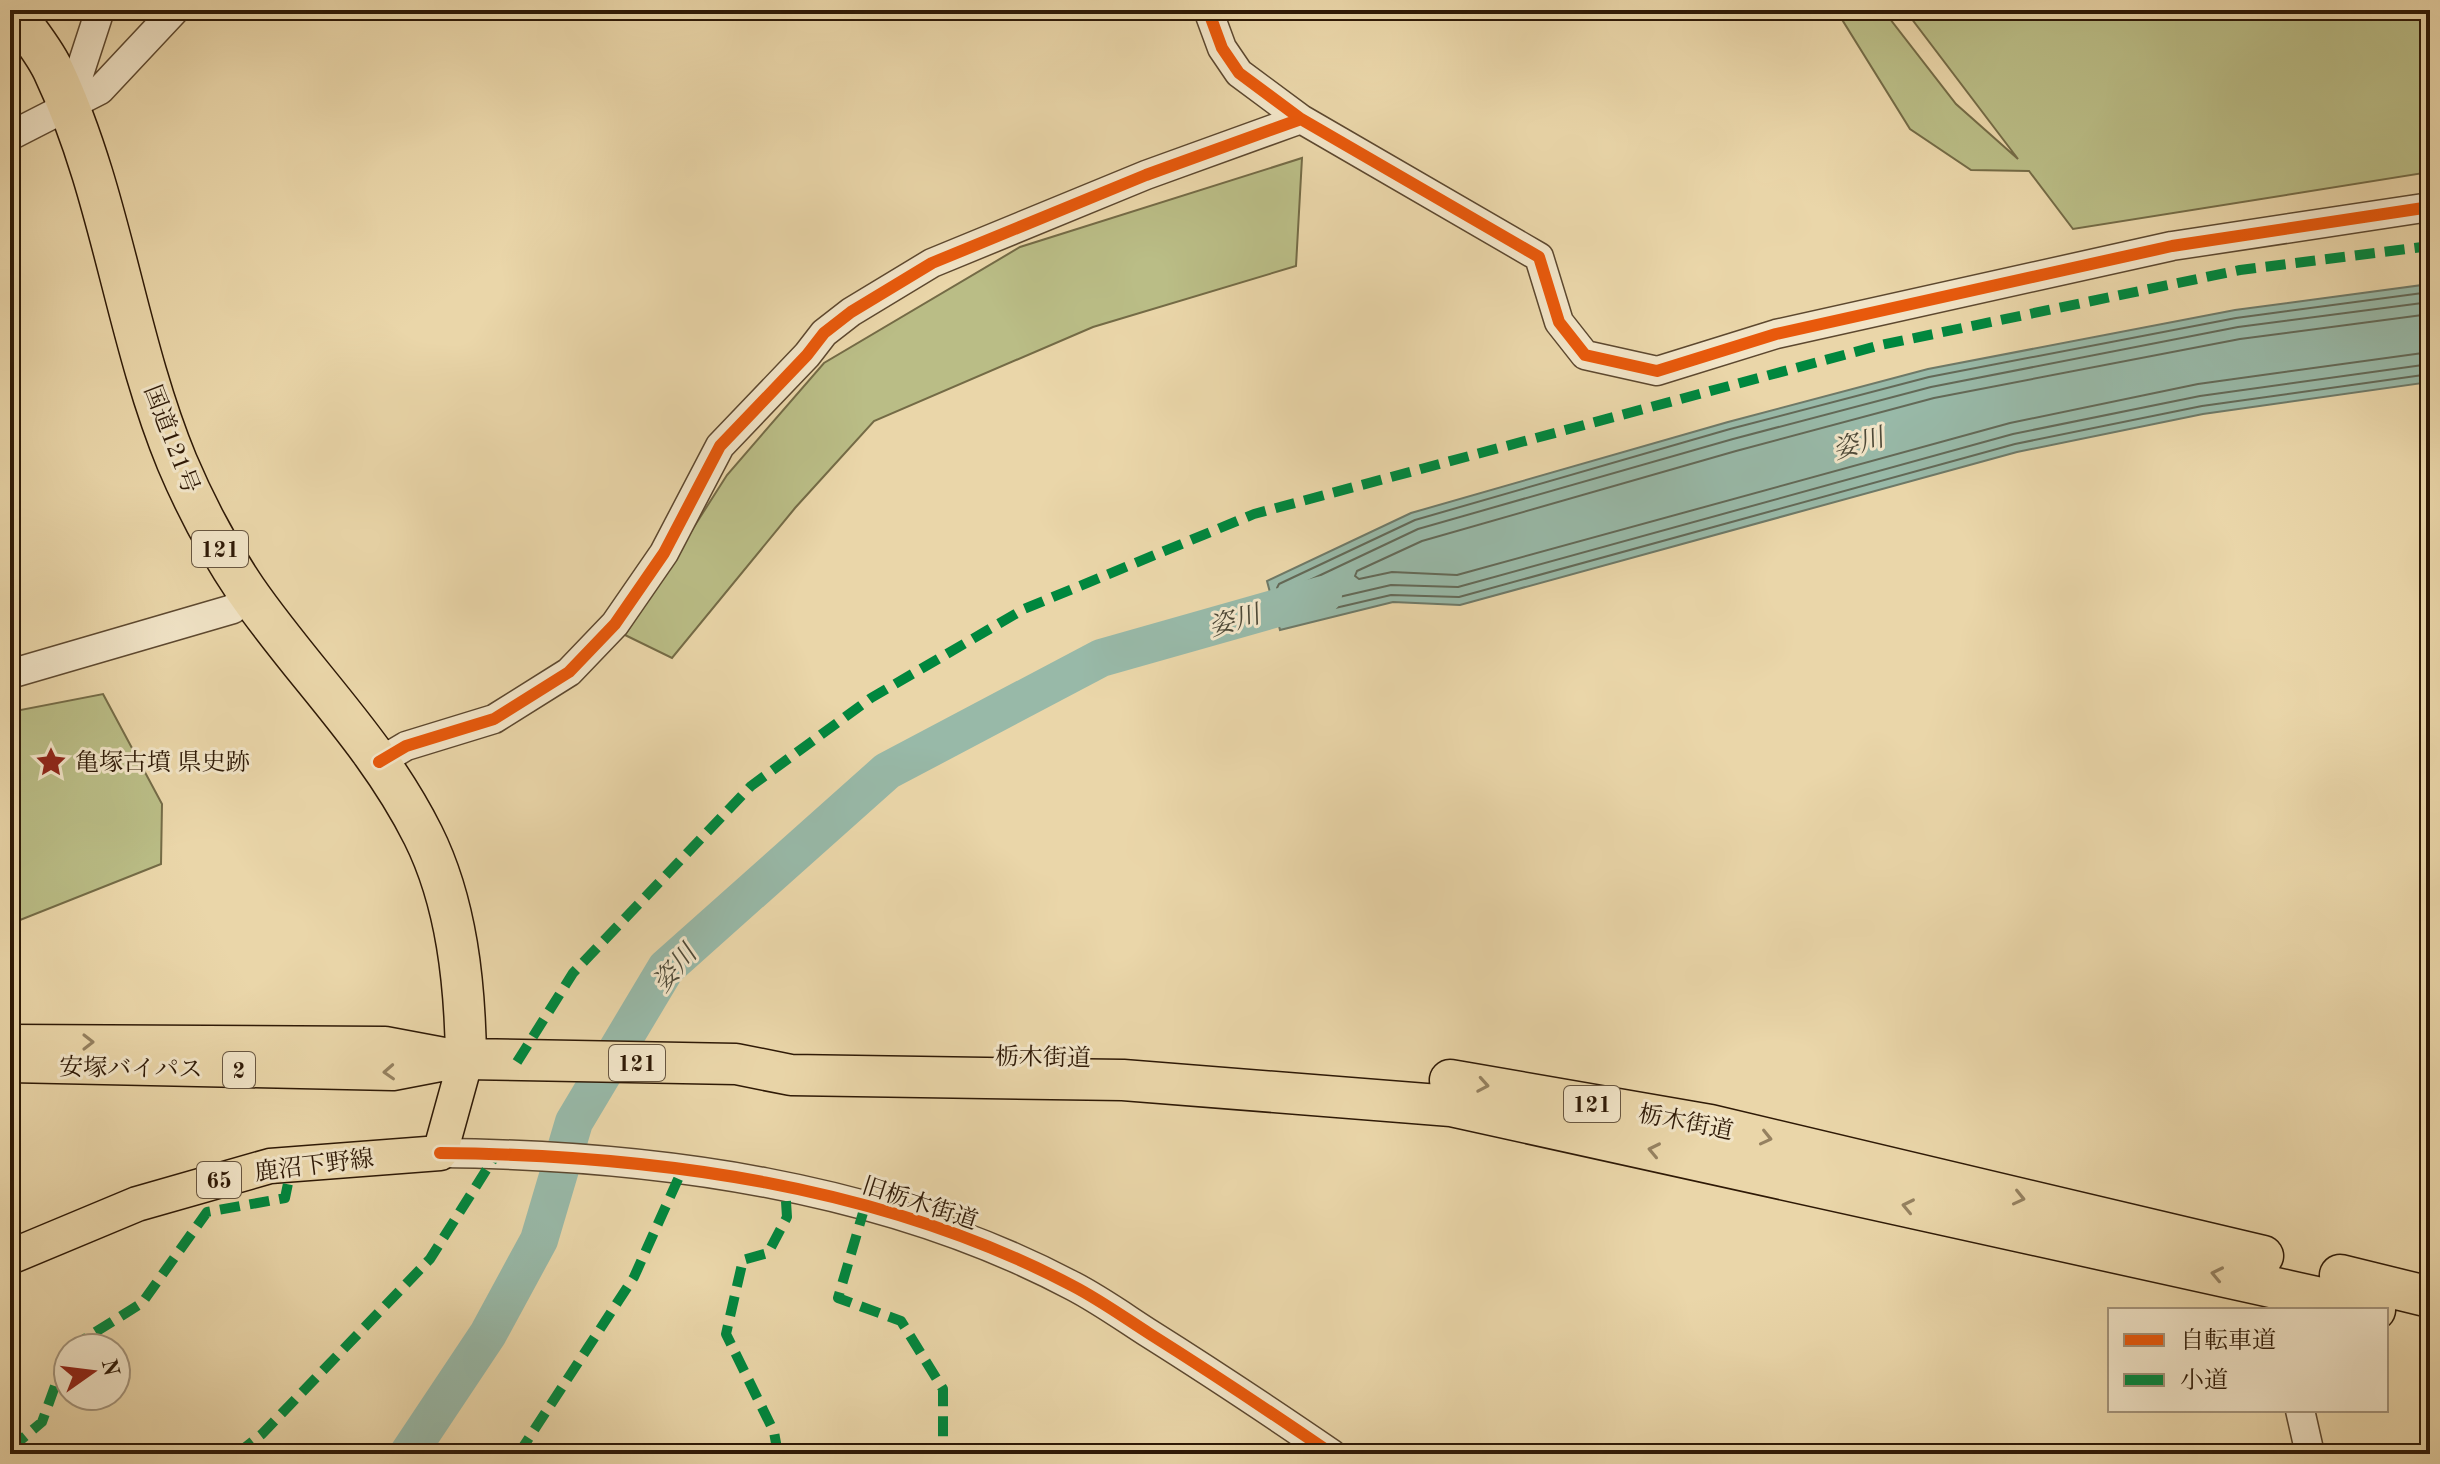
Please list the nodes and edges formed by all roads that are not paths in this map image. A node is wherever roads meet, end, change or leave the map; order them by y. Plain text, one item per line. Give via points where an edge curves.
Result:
1 (12, 10) edge
2 (100, 10) edge
3 (175, 10) edge
4 (1208, 10) edge
5 (68, 108) junction
6 (1301, 119) junction
7 (10, 136) edge
8 (2430, 207) edge
9 (248, 592) junction
10 (10, 674) edge
11 (379, 762) junction
12 (10, 1042) edge
13 (466, 1059) junction
14 (10, 1065) edge
15 (440, 1153) junction
16 (10, 1257) edge
17 (2274, 1285) edge
18 (2430, 1297) edge
19 (2367, 1308) edge
20 (2388, 1313) edge
21 (2430, 1323) edge
22 (2300, 1412) edge
23 (1332, 1454) edge
24 (2310, 1454) edge

1 - 5 highway, 国道121号 / 121 via 52,68
2 - 5 street
3 - 5 street via 100,90
4 - 6 street via 1222,48 1239,73
5 - 7 street
5 - 9 highway, 国道121号 / 121 via 101,201 177,462 209,531
6 - 8 street via 1539,257 1559,322 1585,355 1657,371 1776,334 2156,249
6 - 11 street via 1146,175 932,263 851,312 824,333 720,446 664,553 615,624 569,672 494,719 406,746
9 - 10 street via 233,609
9 - 11 highway, 国道121号 / 121
11 - 13 highway, 国道121号 / 121 via 424,836 444,892 457,943
12 -> 13 main road, 安塚バイパス / 2 via 385,1044
13 -> 14 main road, 安塚バイパス / 2 via 393,1073
13 - 15 main road
13 - 17 highway, 栃木街道 / 121 via 736,1064 797,1052 1164,1060 1459,1081 1710,1125
15 - 16 main road, 鹿沼下野線 / 65 via 270,1166 137,1204
15 - 23 street, 旧栃木街道 via 657,1165 852,1203 993,1251 1073,1286
17 - 18 highway, 栃木街道 / 121
17 - 19 highway, 栃木街道 / 121
20 - 21 highway
22 - 24 street

